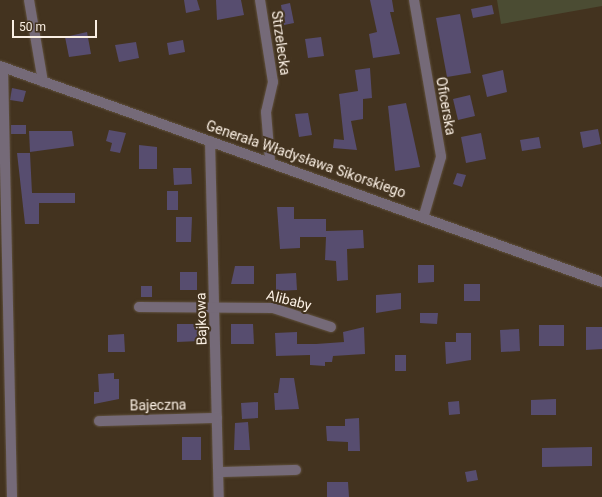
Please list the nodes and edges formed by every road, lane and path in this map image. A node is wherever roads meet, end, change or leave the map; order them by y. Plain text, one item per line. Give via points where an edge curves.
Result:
1 (29, 0) edge
2 (260, 0) edge
3 (414, 0) edge
4 (2, 66) edge
5 (43, 82) junction
6 (210, 141) junction
7 (270, 161) junction
8 (424, 215) junction
9 (5, 248) edge
10 (602, 282) edge
11 (215, 306) junction
12 (139, 307) dead end
13 (331, 327) dead end
14 (217, 418) junction
15 (99, 421) dead end
16 (296, 470) dead end
17 (219, 472) junction
18 (12, 497) edge
19 (219, 497) edge

1 - 5 street
2 - 7 street, Strzelecka via 273,82 266,112
3 - 8 street, Oficerska via 441,157
4 - 5 street, Generała Władysława Sikorskiego
4 - 9 street
5 - 6 street, Generała Władysława Sikorskiego
6 - 7 street, Generała Władysława Sikorskiego
6 - 11 street, Bajkowa
7 - 8 street, Generała Władysława Sikorskiego
8 - 10 street, Generała Władysława Sikorskiego
9 - 18 street
11 - 12 street, Alibaby
11 - 13 street, Alibaby via 273,308
11 - 14 street, Bajkowa
14 - 15 street, Bajeczna
14 - 17 street, Bajkowa
16 - 17 street
17 - 19 street, Bajkowa

